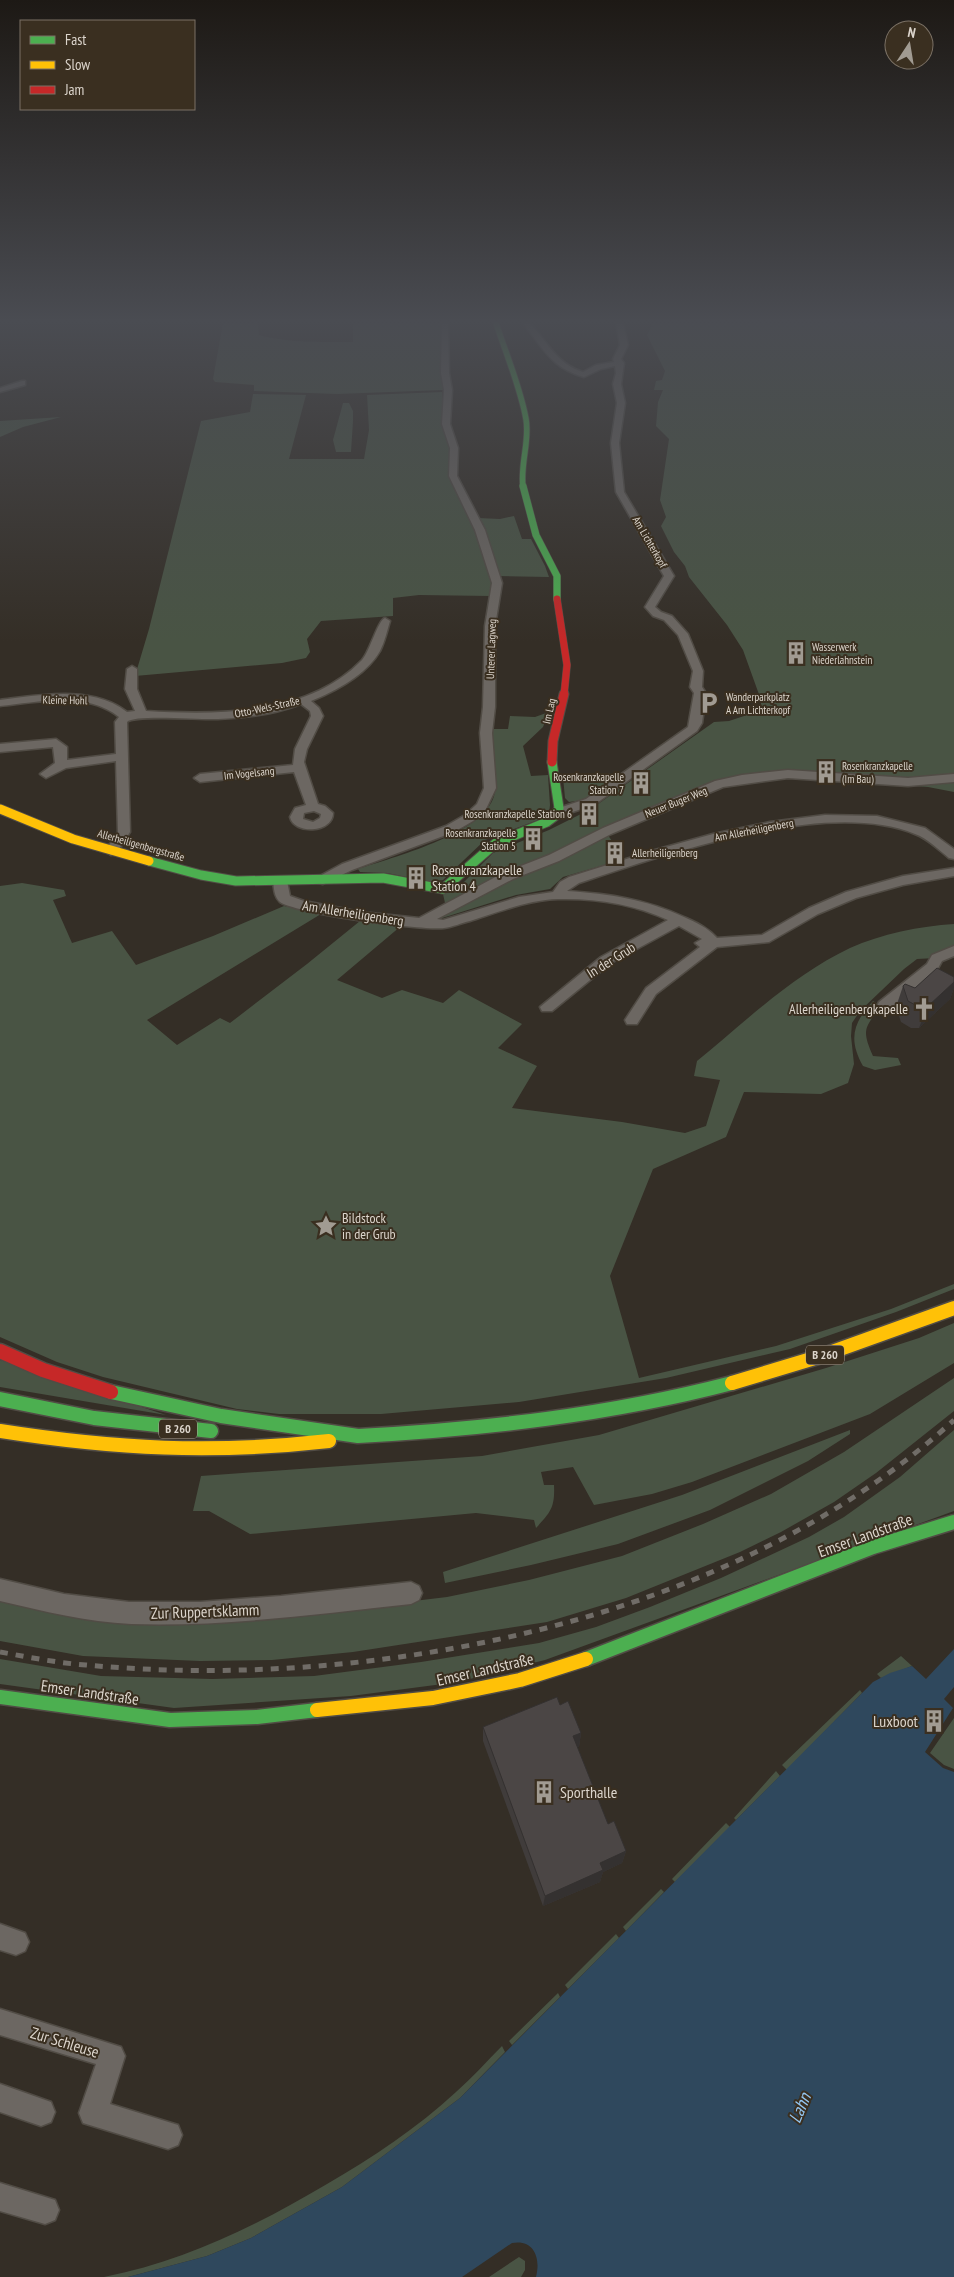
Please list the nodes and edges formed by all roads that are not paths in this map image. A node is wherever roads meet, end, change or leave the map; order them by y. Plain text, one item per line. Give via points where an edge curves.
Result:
1 (448, 429) edge
2 (527, 429) edge
3 (617, 429) edge
4 (384, 621) dead end
5 (132, 669) dead end
6 (303, 700) junction
7 (0, 703) edge
8 (141, 714) junction
9 (126, 717) junction
10 (0, 748) edge
11 (121, 757) junction
12 (63, 764) junction
13 (299, 768) junction
14 (46, 774) dead end
15 (200, 778) dead end
16 (954, 778) edge
17 (908, 782) junction
18 (954, 789) edge
19 (312, 807) dead end
20 (0, 810) edge
21 (557, 813) junction
22 (111, 851) junction
23 (954, 855) edge
24 (954, 872) edge
25 (322, 880) junction
26 (280, 881) junction
27 (557, 895) junction
28 (679, 920) junction
29 (421, 923) junction
30 (706, 943) junction
31 (954, 951) edge
32 (884, 1006) dead end
33 (547, 1007) dead end
34 (632, 1020) dead end
35 (954, 1308) edge
36 (0, 1351) edge
37 (0, 1399) edge
38 (0, 1431) edge
39 (218, 1432) dead end
40 (258, 1435) dead end
41 (358, 1436) junction
42 (954, 1522) edge
43 (0, 1590) edge
44 (411, 1593) dead end
45 (0, 1697) edge
46 (0, 2022) edge
47 (0, 2098) edge
48 (41, 2112) dead end
49 (168, 2135) dead end
50 (0, 2197) edge
51 (45, 2210) dead end

1 - 25 street, Unterer Lagweg via 454,448 453,476 480,530 497,583 490,626 486,733 490,788 482,806 450,830 347,867
2 - 21 main road, Im Lag via 521,472 523,487 536,535 557,576 557,611 566,657 566,695 551,752 559,800
3 - 21 street, Am Lichterkopf via 615,443 620,492 669,576 650,607 668,618 683,634 698,670 696,688 700,692 696,722 693,729 590,802
4 - 6 street, Otto-Wels-Straße via 373,653 359,669 333,687
5 - 8 street via 129,688
6 - 8 street, Otto-Wels-Straße via 243,714 206,717
6 - 13 street via 317,716 299,755
7 - 9 street, Kleine Hohl via 92,700 114,706
8 - 9 street
9 - 11 street via 120,729
10 - 12 street via 56,743 61,747
11 - 12 street
11 - 22 street via 124,832
12 - 14 street
13 - 15 street, Im Vogelsang
13 - 19 street
16 - 17 street, Neuer Buger Weg
17 - 18 street
17 - 29 street, Neuer Buger Weg via 793,774 719,784 508,876
20 - 22 main road, Allerheiligenbergstraße
21 - 25 main road via 545,824 489,847 460,877 443,889 383,878
22 - 26 main road, Allerheiligenbergstraße via 201,875 236,881
23 - 27 street, Am Allerheiligenberg via 937,840 895,824 812,819 739,831 664,852 574,880
24 - 30 street via 858,892 821,907 764,938
25 - 26 main road
26 - 29 street, Am Allerheiligenberg via 285,900 301,905
27 - 28 street, Am Allerheiligenberg via 622,900
27 - 29 street, Am Allerheiligenberg via 519,901 446,923
28 - 30 street, Am Allerheiligenberg via 704,932
28 - 33 street, In der Grub via 606,960
30 - 34 street via 700,956 651,991
31 - 32 street via 937,958 932,967
35 - 41 main road, B 260 via 883,1336 694,1393 585,1415 502,1426
36 - 41 main road via 47,1371 135,1400
37 - 39 main road, B 260 via 94,1418
38 - 41 main road, B 260 via 131,1451 206,1453 282,1448
40 - 41 main road, B 260
42 - 45 main road, Emser Landstraße via 873,1547 597,1655 520,1680 433,1698 257,1717 170,1720
43 - 44 street, Zur Ruppertsklamm via 64,1605 129,1613 218,1612
46 - 49 street, Zur Schleuse via 112,2056 93,2113
47 - 48 street
50 - 51 street

